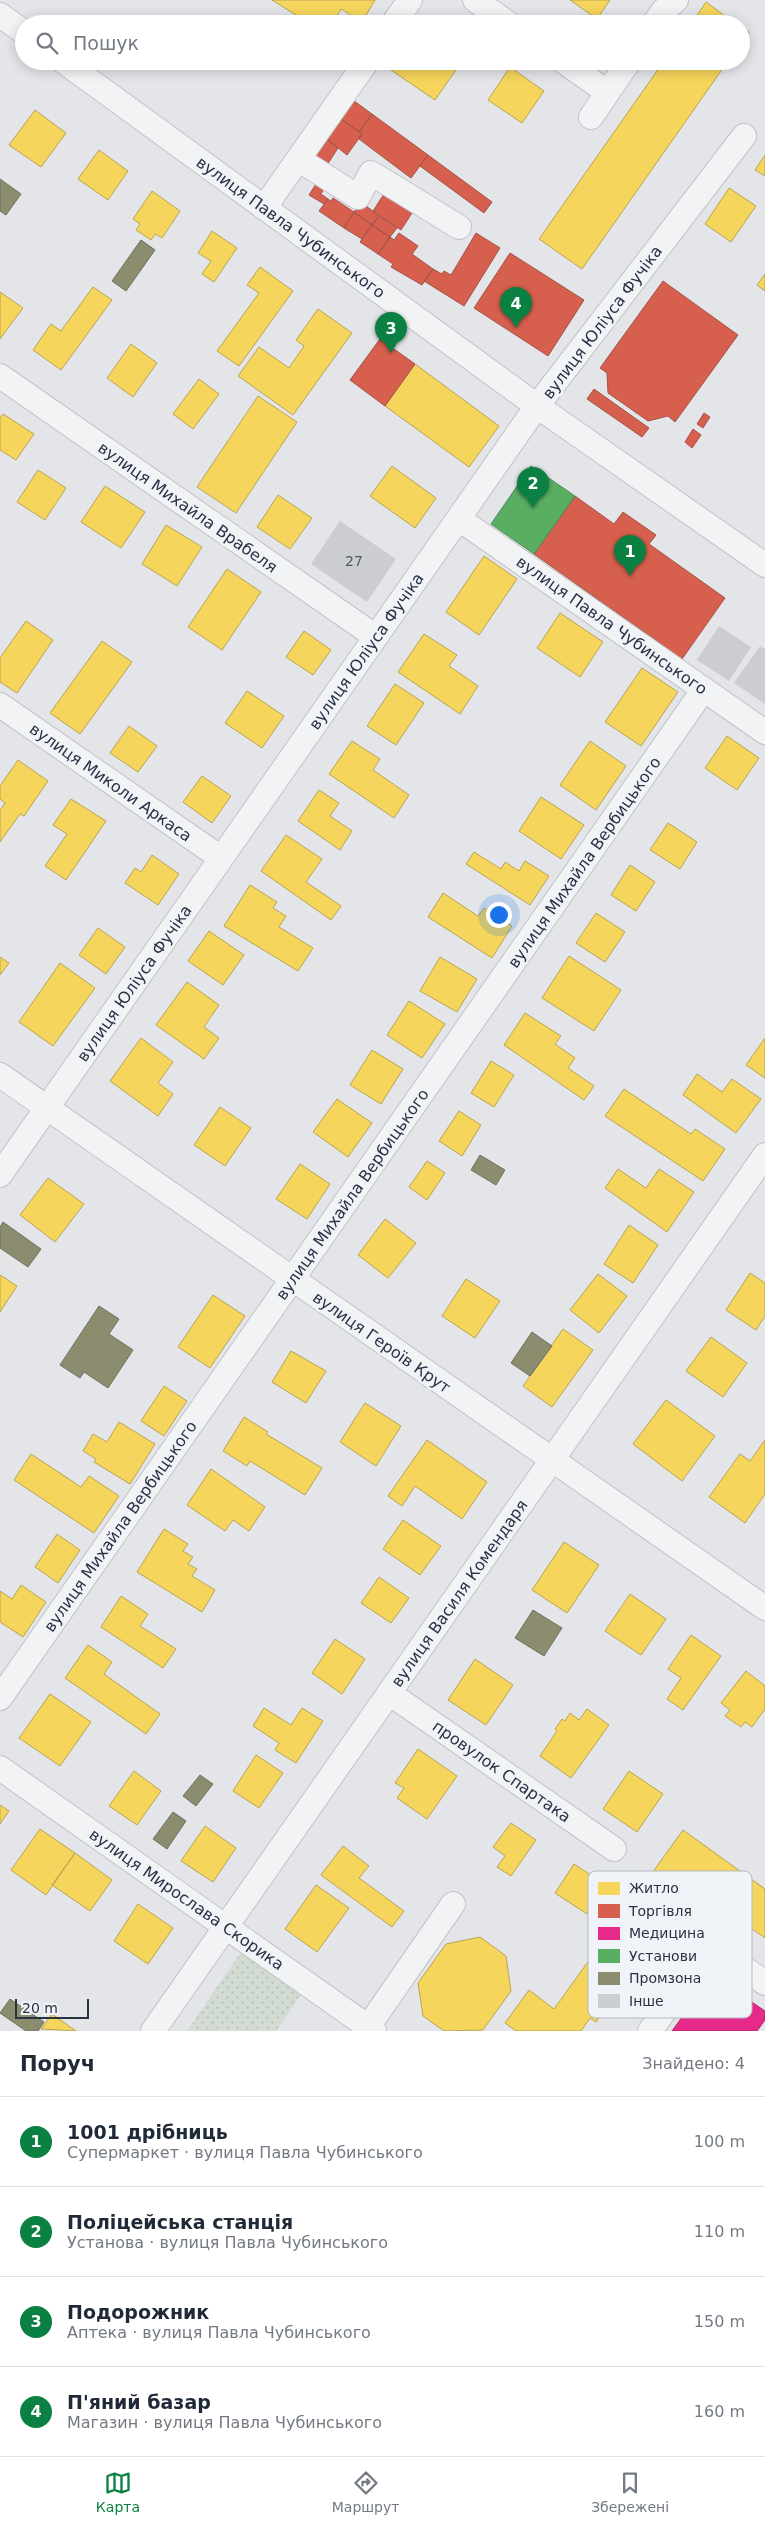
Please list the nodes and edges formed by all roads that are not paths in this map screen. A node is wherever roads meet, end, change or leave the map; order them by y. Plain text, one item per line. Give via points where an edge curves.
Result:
1 (410, 0) edge
2 (475, 0) edge
3 (676, 0) edge
4 (0, 15) edge
5 (399, 15) edge
6 (496, 15) edge
7 (660, 15) edge
8 (15, 26) edge
9 (75, 70) edge
10 (361, 70) edge
11 (576, 70) edge
12 (623, 70) edge
13 (608, 92) junction
14 (591, 117) dead end
15 (744, 136) dead end
16 (298, 159) junction
17 (264, 208) junction
18 (459, 228) dead end
19 (0, 376) edge
20 (537, 406) junction
21 (459, 519) junction
22 (765, 565) edge
23 (376, 637) junction
24 (704, 690) junction
25 (0, 705) edge
26 (765, 732) edge
27 (221, 858) junction
28 (0, 1075) edge
29 (47, 1108) junction
30 (765, 1155) edge
31 (0, 1174) edge
32 (292, 1279) junction
33 (552, 1460) junction
34 (765, 1608) edge
35 (389, 1693) junction
36 (0, 1698) edge
37 (0, 1768) edge
38 (614, 1849) dead end
39 (453, 1904) dead end
40 (226, 1926) junction
41 (752, 1974) edge
42 (765, 1983) edge
43 (659, 2018) edge
44 (371, 2029) edge
45 (153, 2031) edge
46 (650, 2031) edge

1 - 5 street
2 - 6 street
3 - 7 street
4 - 8 street
9 - 17 street, вулиця Павла Чубинського
10 - 16 street
11 - 13 street
12 - 13 street
13 - 14 street
15 - 20 street, вулиця Юліуса Фучіка
16 - 17 street
16 - 18 street via 358,197 371,173
17 - 20 street, вулиця Павла Чубинського
19 - 23 street, вулиця Михайла Врабеля
20 - 21 street, вулиця Юліуса Фучіка
20 - 22 street, вулиця Павла Чубинського
21 - 23 street, вулиця Юліуса Фучіка
21 - 24 street, вулиця Павла Чубинського
23 - 27 street, вулиця Юліуса Фучіка
24 - 26 street, вулиця Павла Чубинського
24 - 32 street, вулиця Михайла Вербицького
25 - 27 street, вулиця Миколи Аркаса
27 - 29 street, вулиця Юліуса Фучіка
28 - 29 street, вулиця Героїв Крут
29 - 31 street, вулиця Юліуса Фучіка
29 - 32 street, вулиця Героїв Крут
30 - 33 street, вулиця Василя Комендаря
32 - 33 street, вулиця Героїв Крут
32 - 36 street, вулиця Михайла Вербицького
33 - 34 street, вулиця Героїв Крут
33 - 35 street, вулиця Василя Комендаря
35 - 38 street, провулок Спартака
35 - 40 street, вулиця Василя Комендаря
37 - 40 street, вулиця Мирослава Скорика
39 - 44 street
40 - 44 street, вулиця Мирослава Скорика
40 - 45 street, вулиця Василя Комендаря
41 - 42 street
43 - 46 street

